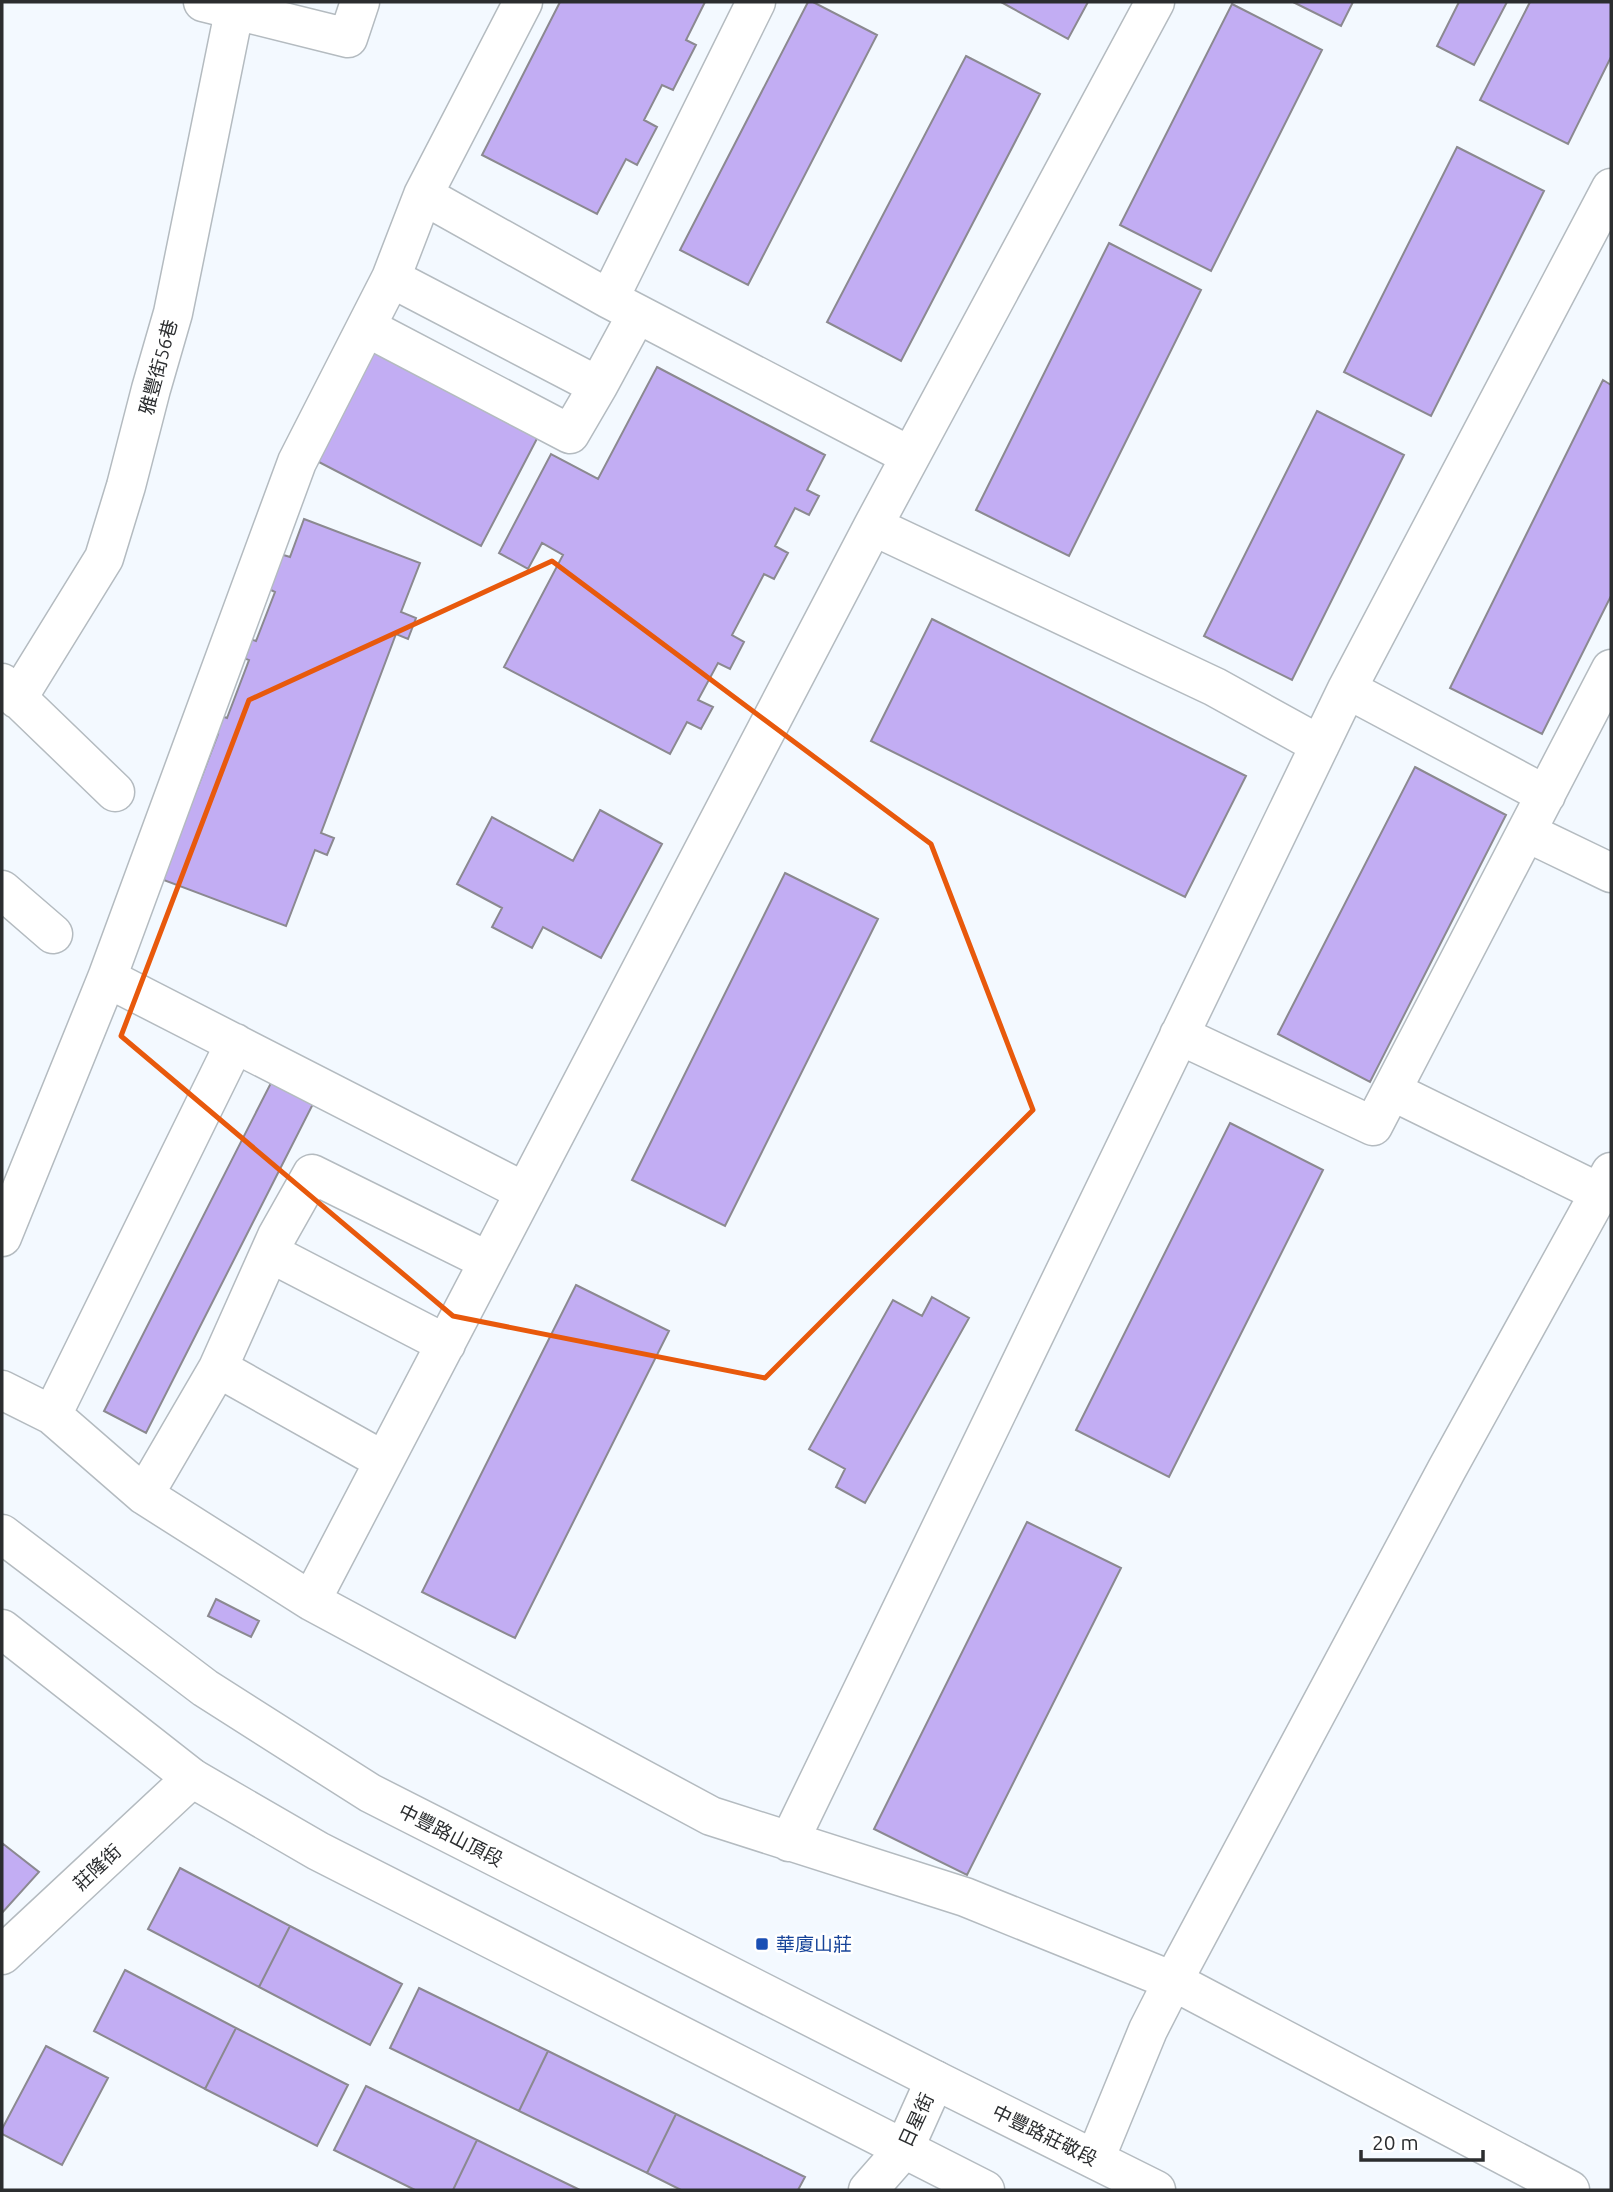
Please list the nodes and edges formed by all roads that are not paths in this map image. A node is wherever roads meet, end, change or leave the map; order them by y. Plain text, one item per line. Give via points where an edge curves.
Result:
1 (360, 2) edge
2 (523, 2) edge
3 (756, 2) edge
4 (1155, 2) edge
5 (224, 5) edge
6 (1611, 188) edge
7 (423, 195) junction
8 (391, 278) junction
9 (623, 307) junction
10 (366, 327) junction
11 (598, 386) junction
12 (910, 456) junction
13 (873, 526) junction
14 (1611, 670) edge
15 (1347, 689) junction
16 (9, 691) edge
17 (1320, 745) junction
18 (115, 792) dead end
19 (1546, 795) junction
20 (1526, 832) junction
21 (1611, 873) edge
22 (2, 890) edge
23 (53, 934) dead end
24 (107, 978) junction
25 (1179, 1035) junction
26 (234, 1043) junction
27 (1392, 1091) junction
28 (1606, 1182) edge
29 (524, 1192) junction
30 (2, 1237) edge
31 (270, 1253) junction
32 (488, 1261) junction
33 (446, 1344) junction
34 (218, 1368) junction
35 (2, 1390) edge
36 (52, 1415) junction
37 (384, 1461) junction
38 (144, 1496) junction
39 (2, 1534) edge
40 (311, 1601) junction
41 (2, 1629) edge
42 (192, 1778) junction
43 (789, 1842) junction
44 (2, 1955) edge
45 (1173, 1981) junction
46 (934, 2080) junction
47 (904, 2149) junction
48 (1094, 2160) junction
49 (868, 2190) edge
50 (910, 2190) edge
51 (985, 2190) edge
52 (1156, 2190) edge
53 (1570, 2190) edge

1 - 5 main road via 348,38
2 - 7 main road
3 - 9 main road
4 - 12 main road
5 - 16 main road, 雅豐街56巷 via 173,313 123,498 104,558
6 - 15 main road
7 - 8 main road
7 - 9 main road
8 - 10 main road
8 - 11 main road
9 - 11 main road
9 - 12 main road
10 - 11 main road via 570,434
10 - 24 main road via 297,462
12 - 13 main road
13 - 17 main road via 1215,687
13 - 29 main road
14 - 19 main road
15 - 17 main road
15 - 19 main road
16 - 18 main road
17 - 25 main road
19 - 20 main road
20 - 21 main road
20 - 27 main road
22 - 23 main road
24 - 26 main road
24 - 30 main road
25 - 27 main road via 1373,1126
25 - 43 main road
26 - 29 main road
26 - 36 main road
27 - 28 main road
28 - 45 main road
29 - 32 main road
31 - 32 main road via 312,1174
31 - 33 main road
31 - 34 main road
32 - 33 main road
33 - 37 main road
34 - 37 main road
34 - 38 main road
35 - 36 main road
36 - 38 main road
37 - 40 main road
38 - 40 main road
39 - 46 main road, 中豐路山頂段 via 205,1688 370,1793
40 - 43 main road via 710,1816
41 - 42 main road
42 - 44 main road, 莊隆街
42 - 47 main road via 318,1852
43 - 45 main road via 965,1897
45 - 48 main road via 1147,2030
45 - 53 main road
46 - 47 main road, 日星街
46 - 48 main road, 中豐路莊敬段
47 - 49 main road, 日星街
47 - 50 main road
47 - 51 main road
48 - 52 main road, 中豐路莊敬段

